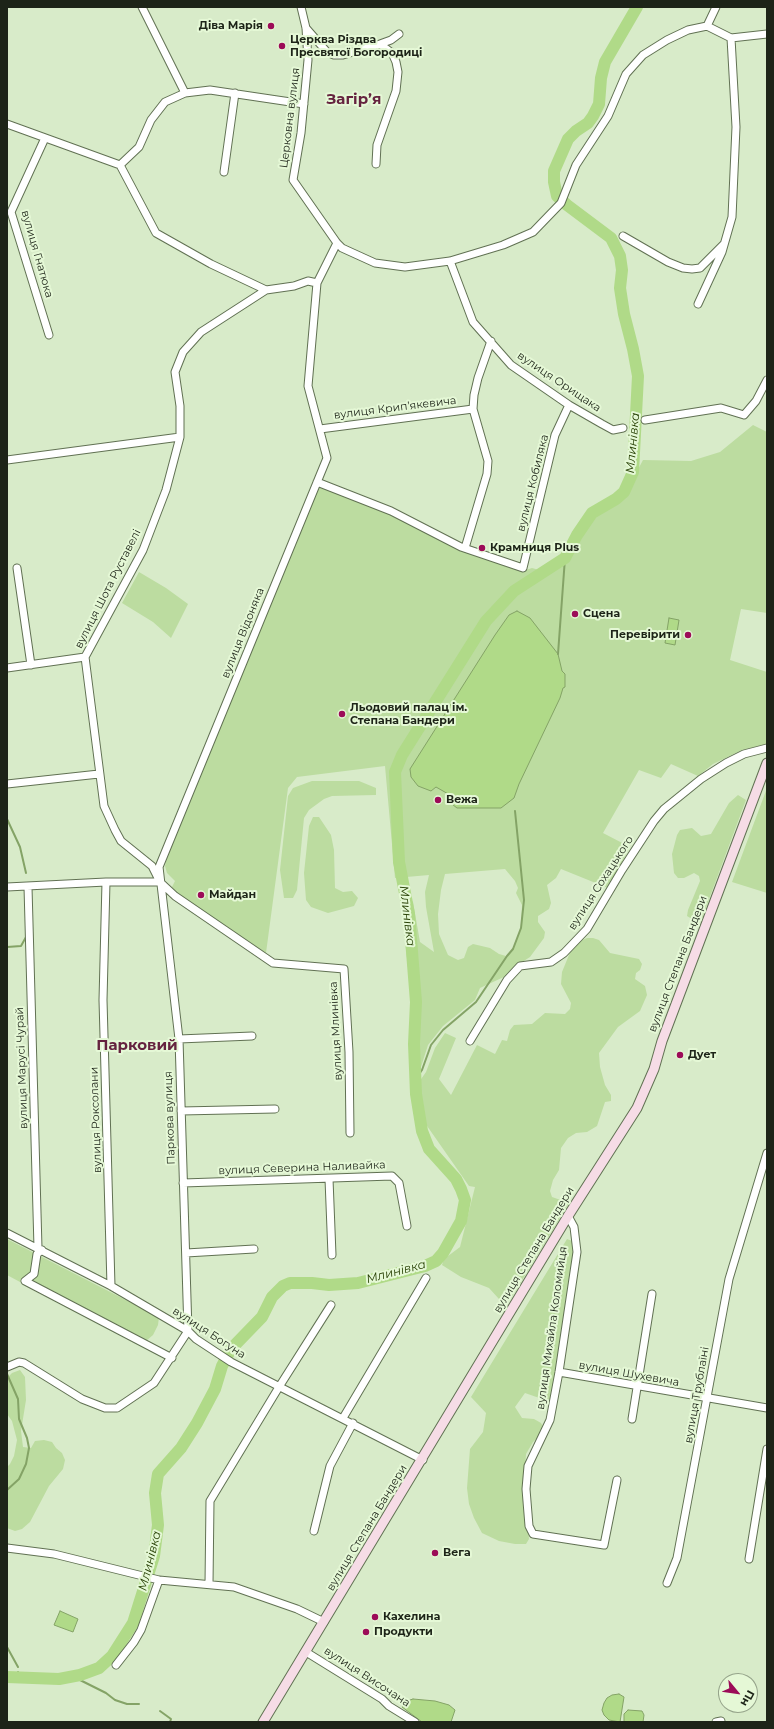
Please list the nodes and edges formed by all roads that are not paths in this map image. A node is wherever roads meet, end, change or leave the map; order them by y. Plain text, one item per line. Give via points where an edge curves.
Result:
1 (142, 7) edge
2 (302, 7) edge
3 (716, 7) edge
4 (707, 26) junction
5 (306, 28) junction
6 (399, 34) dead end
7 (767, 34) edge
8 (731, 38) junction
9 (380, 44) junction
10 (235, 93) junction
11 (185, 94) junction
12 (304, 104) junction
13 (7, 124) edge
14 (45, 138) junction
15 (376, 164) dead end
16 (120, 165) junction
17 (224, 172) dead end
18 (622, 236) dead end
19 (725, 242) junction
20 (337, 243) junction
21 (450, 261) junction
22 (317, 283) junction
23 (266, 290) junction
24 (698, 304) dead end
25 (49, 335) dead end
26 (491, 341) junction
27 (767, 380) edge
28 (569, 405) junction
29 (473, 409) junction
30 (645, 420) dead end
31 (623, 428) dead end
32 (320, 429) junction
33 (180, 437) junction
34 (7, 460) edge
35 (317, 482) junction
36 (465, 548) junction
37 (17, 568) dead end
38 (85, 657) junction
39 (31, 665) junction
40 (7, 668) edge
41 (767, 748) edge
42 (767, 763) edge
43 (99, 774) junction
44 (7, 784) edge
45 (106, 882) junction
46 (160, 882) junction
47 (28, 887) junction
48 (7, 888) edge
49 (252, 1036) dead end
50 (179, 1038) junction
51 (470, 1041) dead end
52 (275, 1109) dead end
53 (181, 1111) junction
54 (350, 1133) dead end
55 (767, 1152) edge
56 (329, 1179) junction
57 (183, 1183) junction
58 (568, 1216) junction
59 (407, 1226) dead end
60 (7, 1233) edge
61 (40, 1249) junction
62 (254, 1250) dead end
63 (186, 1253) junction
64 (332, 1255) dead end
65 (426, 1278) dead end
66 (111, 1286) junction
67 (652, 1294) dead end
68 (331, 1305) dead end
69 (188, 1331) junction
70 (172, 1358) junction
71 (8, 1366) edge
72 (559, 1372) junction
73 (279, 1387) junction
74 (638, 1387) junction
75 (708, 1398) junction
76 (767, 1408) edge
77 (343, 1418) junction
78 (632, 1419) dead end
79 (353, 1423) junction
80 (767, 1449) edge
81 (423, 1460) junction
82 (617, 1480) dead end
83 (314, 1531) dead end
84 (7, 1548) edge
85 (749, 1559) dead end
86 (156, 1579) junction
87 (667, 1583) dead end
88 (209, 1584) junction
89 (324, 1622) junction
90 (306, 1652) junction
91 (116, 1665) dead end
92 (263, 1722) edge
93 (415, 1722) edge

1 - 11 street
2 - 5 street, Церковна вулиця
3 - 4 street
4 - 8 street
4 - 21 street via 688,30 642,55 626,74 608,116 576,165 561,203 533,232 503,246
5 - 9 street via 327,52 334,55 347,54
5 - 12 street, Церковна вулиця via 308,60
6 - 9 street
7 - 8 street
8 - 19 street via 736,127 732,217
9 - 15 street via 392,54 398,72 393,102 377,145
10 - 11 street via 210,90
10 - 12 street
10 - 17 street
11 - 16 street via 165,102 138,147
12 - 20 street, Церковна вулиця via 293,180
13 - 14 street
14 - 16 street
14 - 25 street, вулиця Гнатюка via 11,212
16 - 23 street via 156,233 211,264
18 - 19 street via 668,262 692,269 700,268
19 - 24 street
20 - 21 street via 342,248 375,263 406,267
20 - 22 street, вулиця Відоняка
21 - 26 street, вулиця Орищака via 473,322
22 - 23 street, вулиця Шота Руставелі via 308,281
22 - 32 street, вулиця Відоняка via 308,386
23 - 33 street, вулиця Шота Руставелі via 201,332 183,352 174,372 180,406
26 - 28 street, вулиця Орищака via 511,364
26 - 29 street via 478,378
27 - 30 street via 756,401 744,415 721,408
28 - 31 street, вулиця Орищака via 612,430
28 - 36 street, вулиця Кобиляка via 555,435 523,568
29 - 32 street, вулиця Крипʼякевича
29 - 36 street via 488,461 487,474
32 - 35 street, вулиця Відоняка via 327,458
33 - 34 street
33 - 38 street, вулиця Шота Руставелі via 166,490 143,550
35 - 36 street via 391,511
35 - 46 street, вулиця Відоняка via 166,848 159,867
37 - 39 street
38 - 39 street
38 - 43 street, вулиця Шота Руставелі
39 - 40 street
41 - 51 street, вулиця Сохацького via 726,762 664,809 622,870 587,929 551,962 520,966 507,980
42 - 58 main road, вулиця Степана Бандери via 654,1069 637,1108
43 - 44 street
43 - 46 street, вулиця Шота Руставелі via 104,806 121,841 152,866
45 - 46 street
45 - 47 street
45 - 66 street, вулиця Роксолани via 103,1000
46 - 50 street, Паркова вулиця
46 - 54 street, вулиця Млинівка via 175,896 273,963 344,969
47 - 48 street
47 - 61 street, вулиця Марусі Чурай
49 - 50 street
50 - 53 street, Паркова вулиця
52 - 53 street
53 - 57 street, Паркова вулиця
55 - 75 street, вулиця Трублаїні via 729,1279
56 - 57 street, вулиця Северина Наливайка
56 - 59 street, вулиця Северина Наливайка via 392,1176 399,1183
56 - 64 street
57 - 63 street, Паркова вулиця
58 - 72 street, вулиця Михайла Коломийця via 574,1227 577,1252
58 - 81 main road, вулиця Степана Бандери
60 - 61 street, вулиця Богуна
61 - 66 street, вулиця Богуна
61 - 70 street via 34,1274 25,1282
62 - 63 street
63 - 69 street, Паркова вулиця
65 - 77 street
66 - 69 street, вулиця Богуна
67 - 74 street
68 - 73 street
69 - 70 street
69 - 73 street, вулиця Богуна via 220,1356
70 - 71 street via 154,1383 117,1408 111,1409 82,1399 24,1363 18,1362
72 - 74 street, вулиця Шухевича
72 - 82 street, вулиця Михайла Коломийця via 550,1420 528,1466 526,1489 529,1526 533,1534 604,1545
73 - 77 street, вулиця Богуна
73 - 88 street via 210,1501
74 - 75 street, вулиця Шухевича
74 - 78 street
75 - 76 street, вулиця Шухевича
75 - 87 street, вулиця Трублаїні via 677,1558
77 - 79 street, вулиця Богуна
79 - 81 street, вулиця Богуна
79 - 83 street via 330,1466
80 - 85 street
81 - 89 main road, вулиця Степана Бандери
84 - 86 street via 54,1554
86 - 88 street
86 - 91 street via 141,1630
88 - 89 street via 234,1587
89 - 90 main road, вулиця Степана Бандери
90 - 92 main road, вулиця Степана Бандери
90 - 93 street, вулиця Височана

